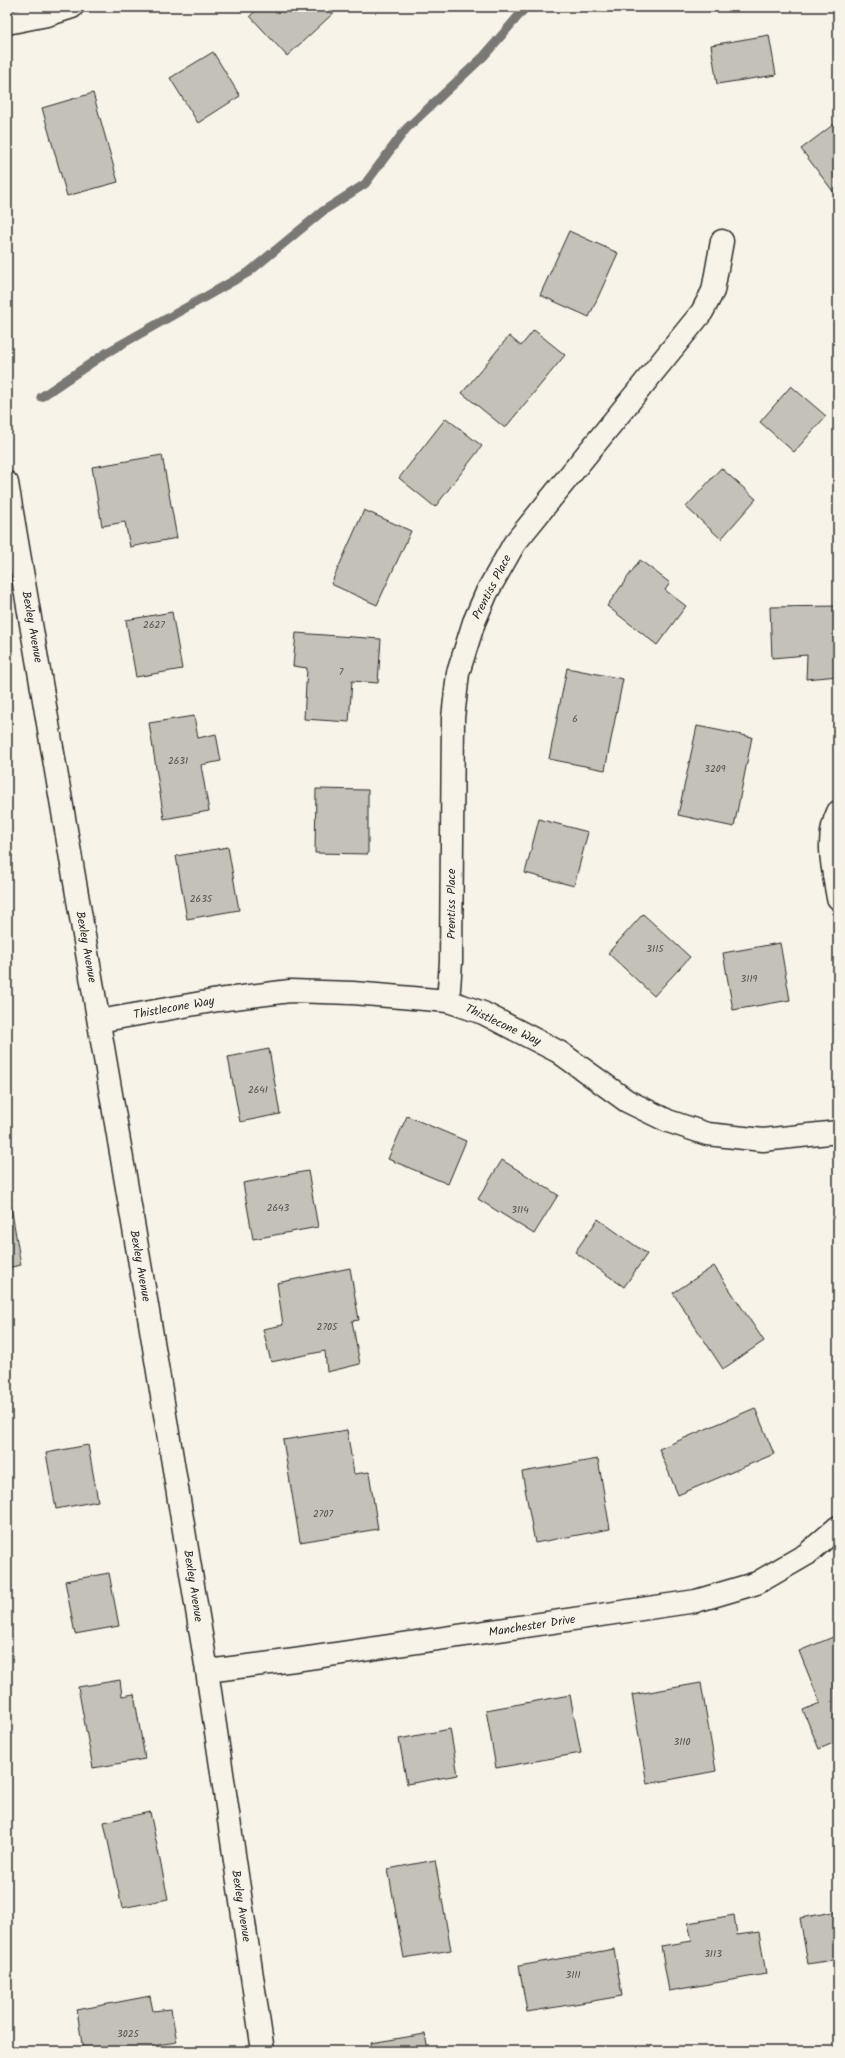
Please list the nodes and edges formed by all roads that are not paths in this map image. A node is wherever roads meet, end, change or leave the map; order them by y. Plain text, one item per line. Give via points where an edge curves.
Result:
1 (72, 7) edge
2 (7, 23) edge
3 (722, 241) dead end
4 (7, 483) edge
5 (838, 812) edge
6 (838, 898) edge
7 (448, 1001) junction
8 (99, 1021) junction
9 (838, 1132) edge
10 (838, 1526) edge
11 (207, 1671) junction
12 (263, 2051) edge

1 - 2 street
3 - 7 street, Prentiss Place via 713,291 702,312 514,544 487,592 474,622 458,674 453,718 451,962
4 - 8 street, Bexley Avenue
5 - 6 street via 834,819 830,850
7 - 8 street, Thistlecone Way via 290,991 218,1000
7 - 9 street, Thistlecone Way via 483,1013 559,1052 627,1101 668,1121 707,1134 763,1140
8 - 11 street, Bexley Avenue
10 - 11 street, Manchester Drive via 807,1554 757,1583 696,1601
11 - 12 street, Bexley Avenue

